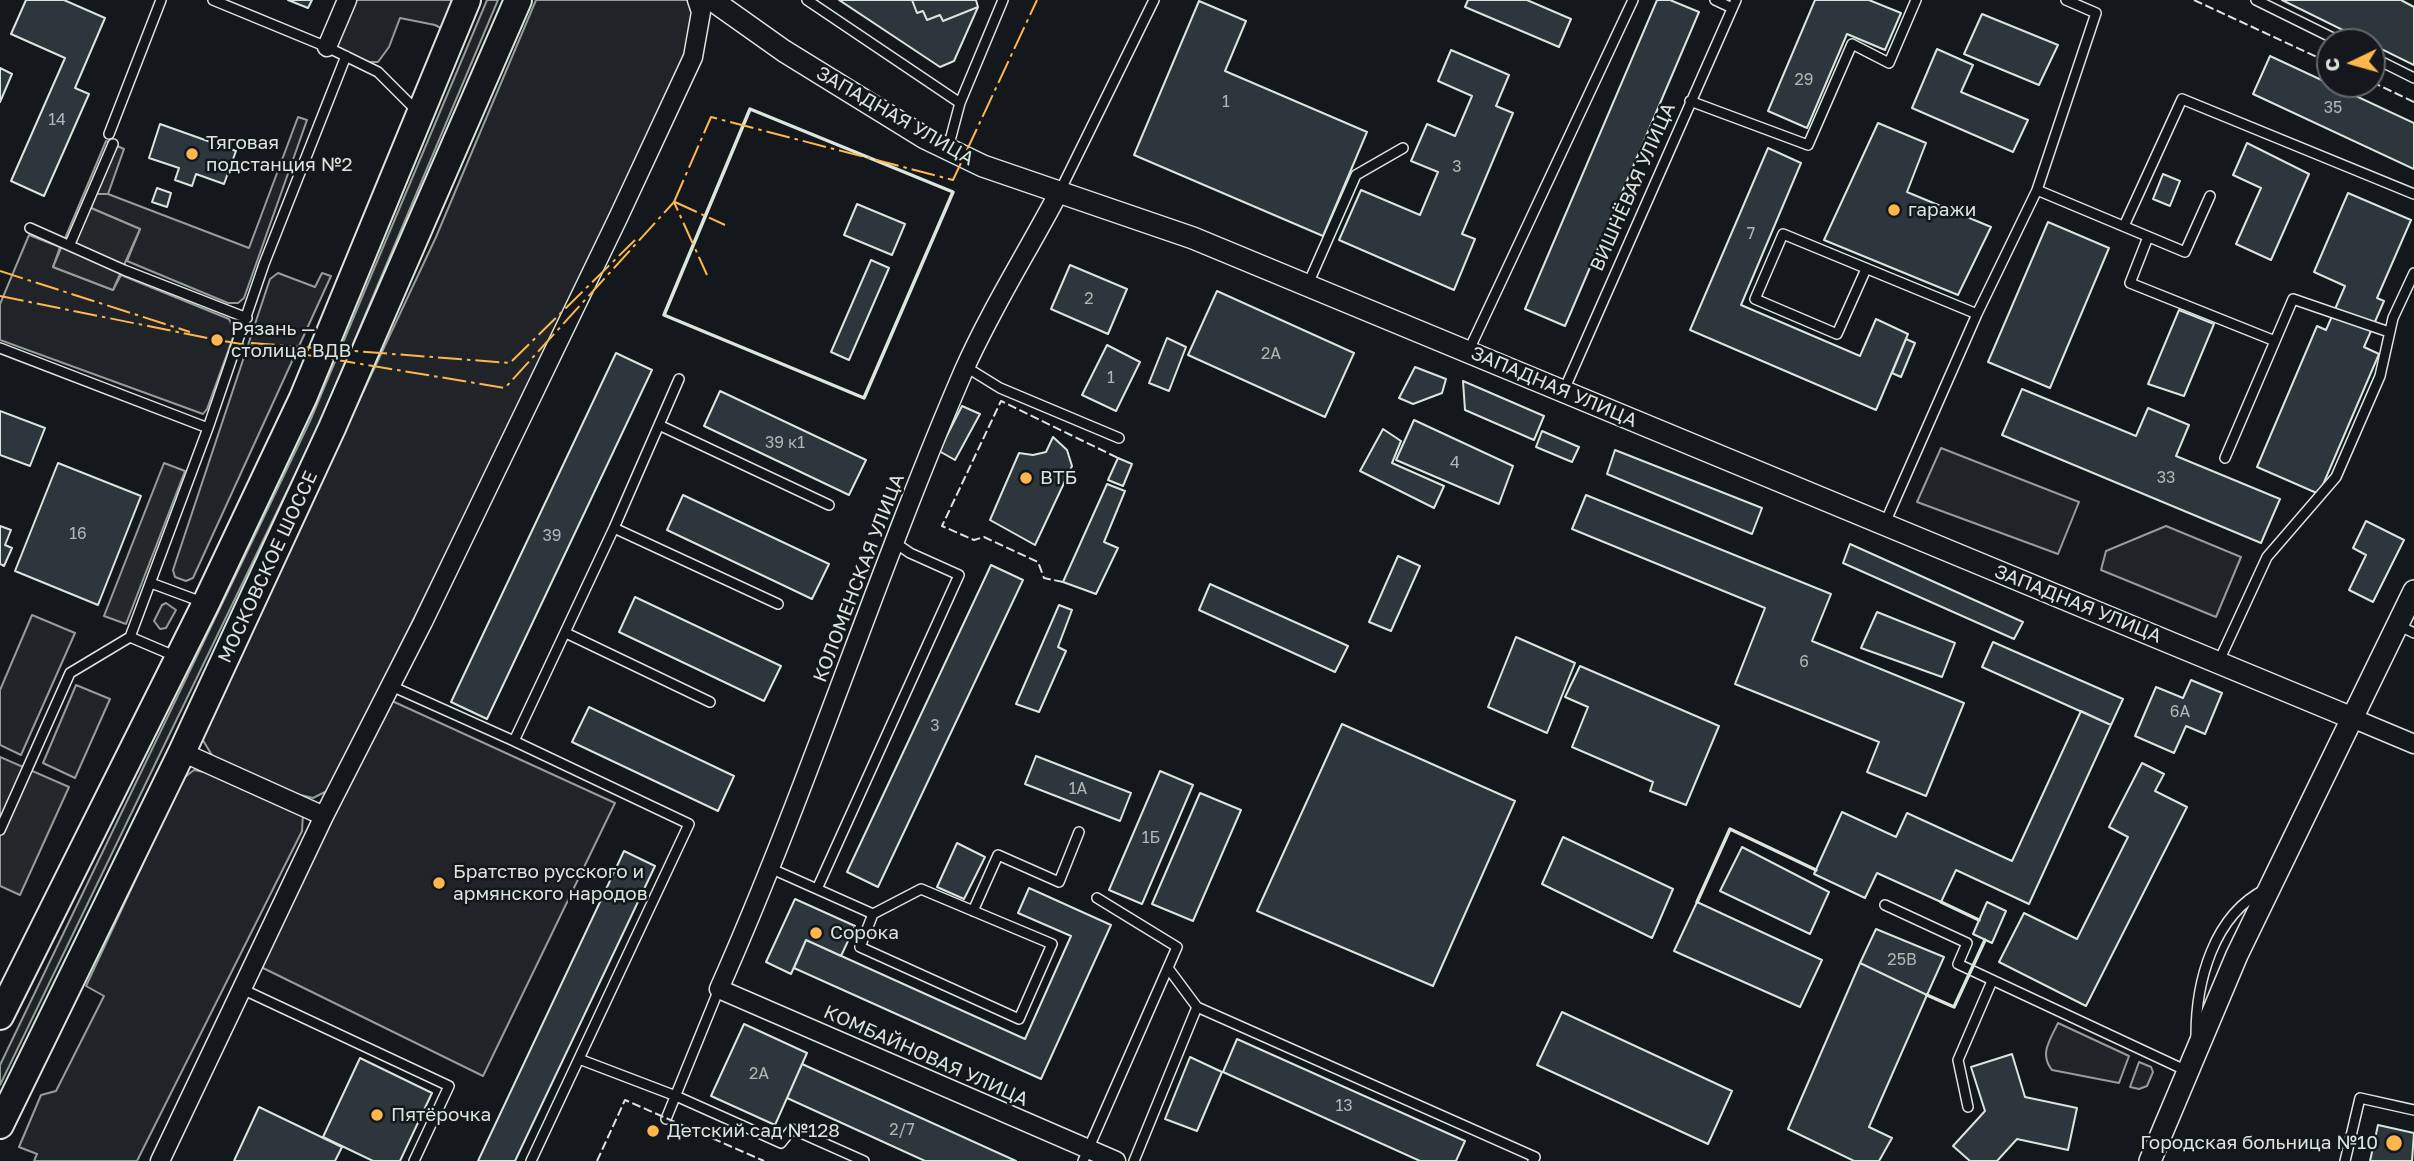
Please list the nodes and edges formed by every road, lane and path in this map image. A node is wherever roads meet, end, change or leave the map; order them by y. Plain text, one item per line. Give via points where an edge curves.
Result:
1 (161, 0) edge
2 (213, 0) edge
3 (347, 0) edge
4 (467, 0) edge
5 (517, 0) edge
6 (697, 0) edge
7 (712, 0) edge
8 (807, 0) edge
9 (1003, 0) edge
10 (1154, 0) edge
11 (1633, 0) edge
12 (1715, 0) edge
13 (1916, 0) edge
14 (2066, 0) edge
15 (2256, 0) edge
16 (1734, 4) edge
17 (2316, 30) edge
18 (327, 47) junction
19 (346, 57) junction
20 (2386, 64) edge
21 (2414, 78) edge
22 (1690, 101) junction
23 (960, 103) junction
24 (418, 112) junction
25 (109, 134) dead end
26 (113, 144) dead end
27 (1404, 148) dead end
28 (947, 150) junction
29 (2037, 190) junction
30 (1059, 192) junction
31 (2414, 194) edge
32 (2210, 196) dead end
33 (2124, 226) junction
34 (30, 228) dead end
35 (2148, 237) junction
36 (70, 244) junction
37 (1866, 269) junction
38 (2414, 273) edge
39 (1308, 284) junction
40 (1977, 314) junction
41 (247, 318) junction
42 (2389, 332) junction
43 (2275, 341) junction
44 (0, 348) edge
45 (1468, 351) junction
46 (966, 367) junction
47 (679, 379) dead end
48 (1563, 390) junction
49 (659, 425) junction
50 (208, 428) junction
51 (1119, 438) dead end
52 (2225, 458) dead end
53 (829, 505) dead end
54 (1884, 525) junction
55 (614, 528) junction
56 (894, 541) junction
57 (151, 583) junction
58 (2414, 591) edge
59 (206, 603) junction
60 (778, 604) dead end
61 (2406, 629) edge
62 (566, 633) junction
63 (130, 637) junction
64 (179, 658) junction
65 (2219, 662) junction
66 (389, 685) junction
67 (710, 702) dead end
68 (2352, 718) junction
69 (514, 740) junction
70 (2414, 744) edge
71 (182, 752) junction
72 (324, 816) junction
73 (0, 830) edge
74 (1079, 832) dead end
75 (772, 869) junction
76 (817, 889) junction
77 (1097, 898) dead end
78 (1885, 905) dead end
79 (973, 911) junction
80 (873, 914) junction
81 (1168, 968) junction
82 (1992, 981) junction
83 (242, 989) junction
84 (719, 989) junction
85 (1197, 1007) junction
86 (0, 1016) edge
87 (579, 1059) junction
88 (2187, 1071) junction
89 (676, 1096) junction
90 (1968, 1107) dead end
91 (2414, 1110) edge
92 (666, 1119) dead end
93 (0, 1125) edge
94 (1085, 1155) edge
95 (160, 1161) edge
96 (414, 1161) edge
97 (531, 1161) edge
98 (864, 1161) edge
99 (1116, 1161) edge
100 (1134, 1161) edge
101 (1533, 1161) edge
102 (2150, 1161) edge
103 (2345, 1161) edge

1 - 25 lane
2 - 18 lane
3 - 18 street
4 - 24 main road, МОСКОВСКОЕ ШОССЕ
5 - 71 main road, МОСКОВСКОЕ ШОССЕ via 332,428
6 - 66 street via 701,12 693,57 565,332
7 - 28 street, ЗАПАДНАЯ УЛИЦА via 784,51
8 - 23 lane
9 - 23 lane
10 - 30 lane
11 - 45 lane
12 - 16 lane
13 - 22 lane via 1889,63 1852,44 1808,145
14 - 29 lane via 2096,13
15 - 17 lane
16 - 22 lane, ВИШНЁВАЯ УЛИЦА
18 - 19 lane
19 - 24 lane via 378,72
19 - 41 lane
20 - 21 lane
22 - 48 lane, ВИШНЁВАЯ УЛИЦА
23 - 28 lane
24 - 59 main road, МОСКОВСКОЕ ШОССЕ via 303,398
26 - 36 lane
27 - 39 lane via 1356,175
28 - 30 street, ЗАПАДНАЯ УЛИЦА
29 - 33 lane
29 - 40 lane
30 - 39 street, ЗАПАДНАЯ УЛИЦА
30 - 46 street, КОЛОМЕНСКАЯ УЛИЦА
31 - 33 lane via 2182,99
32 - 35 lane via 2185,252
33 - 35 lane
34 - 36 lane
35 - 43 lane via 2130,283
36 - 41 lane
37 - 37 lane via 1783,234 1755,299 1837,334
37 - 40 lane
38 - 42 lane
39 - 45 street, ЗАПАДНАЯ УЛИЦА
40 - 54 lane
41 - 50 lane
42 - 43 lane via 2292,299
42 - 65 lane via 2380,376 2336,477 2267,557
43 - 52 lane
44 - 50 lane
45 - 48 street, ЗАПАДНАЯ УЛИЦА
46 - 51 lane via 1000,388
46 - 56 street, КОЛОМЕНСКАЯ УЛИЦА
47 - 49 lane
48 - 54 street, ЗАПАДНАЯ УЛИЦА
49 - 53 lane
49 - 55 lane
50 - 57 lane
54 - 65 street, ЗАПАДНАЯ УЛИЦА
55 - 60 lane
55 - 62 lane
56 - 75 street, КОЛОМЕНСКАЯ УЛИЦА
56 - 76 lane via 959,575
57 - 59 lane
57 - 63 lane
58 - 61 street
59 - 64 main road, МОСКОВСКОЕ ШОССЕ
61 - 68 street
62 - 67 lane
62 - 69 lane
63 - 64 lane
63 - 73 lane via 70,673
64 - 86 main road, МОСКОВСКОЕ ШОССЕ
65 - 68 street, ЗАПАДНАЯ УЛИЦА
66 - 69 lane
66 - 72 street
68 - 70 street, ЗАПАДНАЯ УЛИЦА
68 - 88 street
69 - 87 lane via 689,824
71 - 72 street
71 - 93 main road, МОСКОВСКОЕ ШОССЕ
72 - 83 street
74 - 79 lane via 1059,882 998,855
75 - 76 lane
75 - 84 street, КОЛОМЕНСКАЯ УЛИЦА
76 - 80 lane
77 - 81 lane via 1177,947
78 - 82 lane via 1967,943 1958,964
79 - 80 lane via 922,889
79 - 80 lane via 1052,943 1019,1019 860,947
81 - 85 lane
81 - 94 lane
82 - 88 lane
82 - 90 lane via 1958,1060
83 - 95 street
83 - 96 lane via 449,1086
84 - 89 lane
84 - 94 street, КОМБАЙНОВАЯ УЛИЦА
85 - 100 lane
85 - 101 lane via 1535,1157
87 - 89 lane
87 - 97 lane
88 - 102 street
89 - 92 lane
89 - 98 lane via 781,1143 792,1129
91 - 103 lane via 2360,1098
94 - 99 street, КОМБАЙНОВАЯ УЛИЦА

